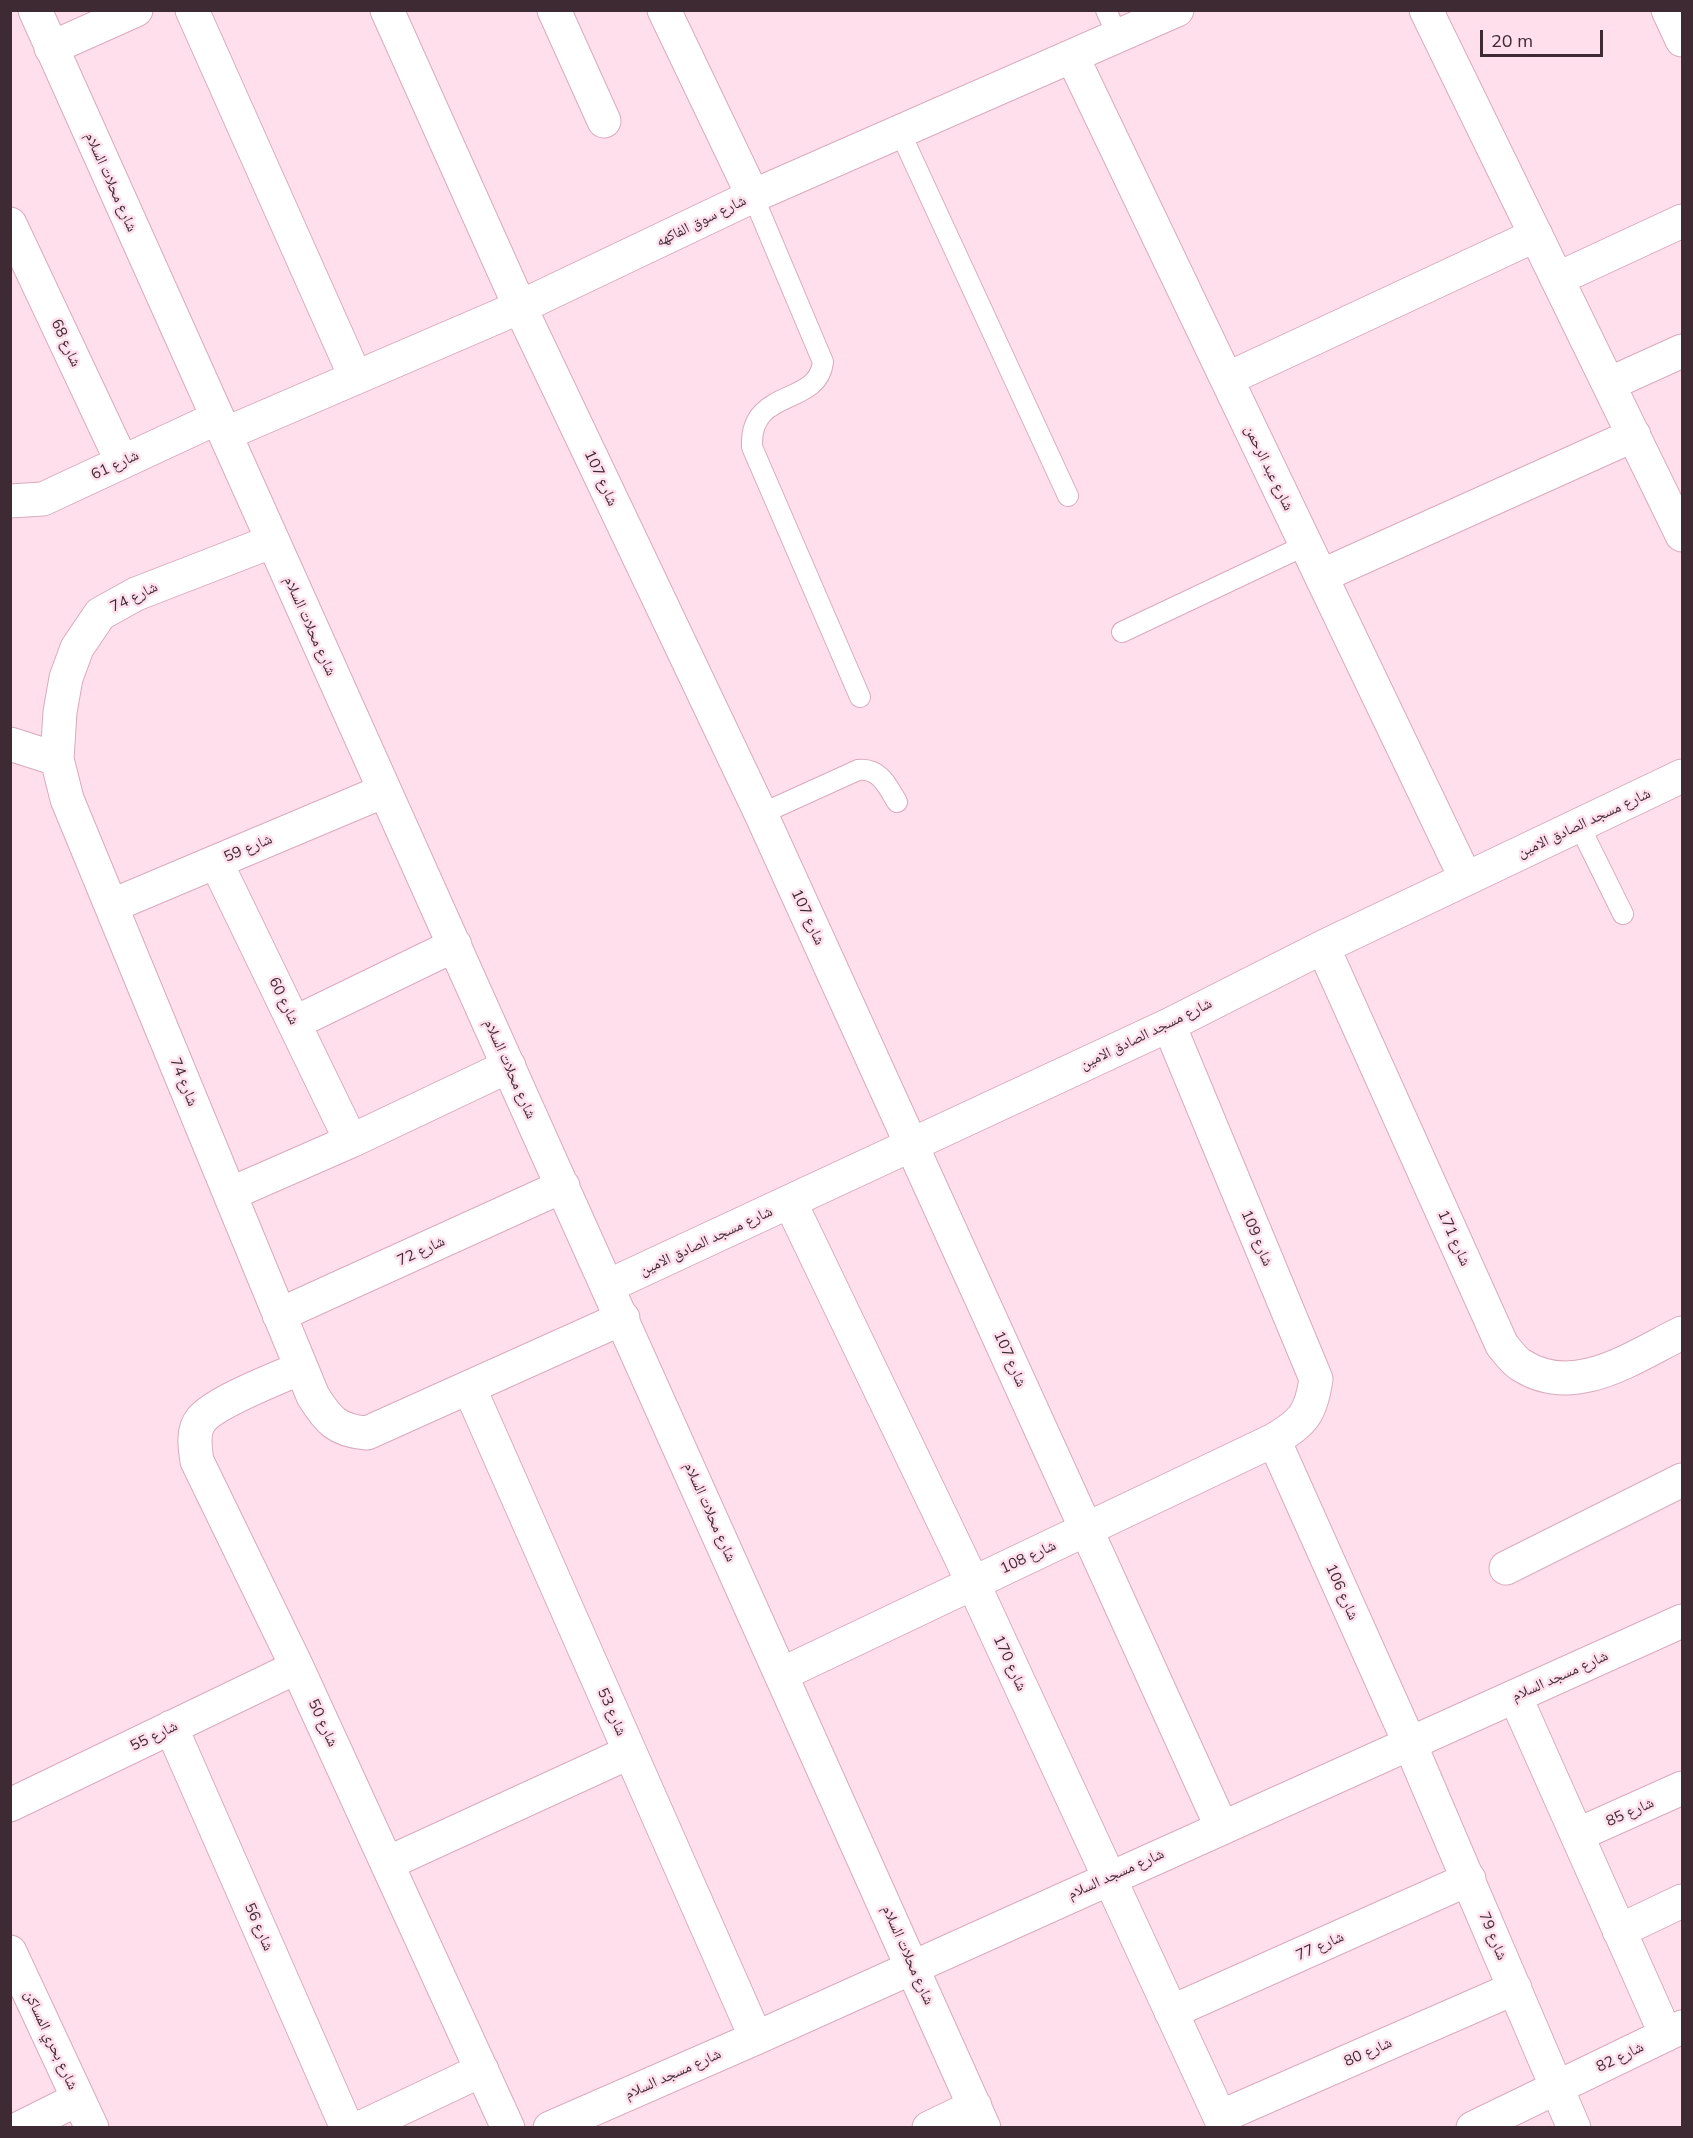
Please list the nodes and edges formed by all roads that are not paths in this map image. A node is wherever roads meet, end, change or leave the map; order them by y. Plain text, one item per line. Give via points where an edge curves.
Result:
1 (34, 10) edge
2 (136, 10) edge
3 (192, 10) edge
4 (387, 10) edge
5 (554, 10) edge
6 (664, 10) edge
7 (1177, 10) edge
8 (1426, 10) edge
9 (1668, 10) edge
10 (1112, 24) edge
11 (1683, 40) edge
12 (51, 48) junction
13 (1072, 58) junction
14 (604, 121) dead end
15 (900, 132) junction
16 (753, 196) junction
17 (1683, 221) edge
18 (10, 224) edge
19 (1536, 235) junction
20 (1557, 279) junction
21 (520, 308) junction
22 (1683, 351) edge
23 (355, 376) junction
24 (1227, 379) junction
25 (1609, 384) junction
26 (221, 426) junction
27 (1634, 435) junction
28 (122, 462) junction
29 (1068, 496) dead end
30 (10, 501) edge
31 (1683, 535) edge
32 (273, 541) junction
33 (1306, 545) junction
34 (1321, 576) junction
35 (1122, 632) dead end
36 (860, 697) dead end
37 (10, 744) edge
38 (57, 759) junction
39 (1683, 776) edge
40 (384, 791) junction
41 (897, 802) dead end
42 (761, 814) junction
43 (1579, 825) junction
44 (216, 862) junction
45 (1466, 879) junction
46 (111, 906) junction
47 (1623, 914) dead end
48 (455, 945) junction
49 (1323, 947) junction
50 (294, 1023) junction
51 (1169, 1025) junction
52 (509, 1066) junction
53 (351, 1141) junction
54 (912, 1144) junction
55 (563, 1186) junction
56 (230, 1194) junction
57 (790, 1202) junction
58 (608, 1286) junction
59 (279, 1315) junction
60 (623, 1318) junction
61 (1683, 1333) edge
62 (301, 1368) junction
63 (469, 1387) junction
64 (1274, 1440) junction
65 (1683, 1480) edge
66 (1088, 1529) junction
67 (1506, 1568) dead end
68 (973, 1583) junction
69 (1683, 1621) edge
70 (297, 1667) junction
71 (782, 1674) junction
72 (1515, 1696) junction
73 (171, 1727) junction
74 (1410, 1744) junction
75 (630, 1752) junction
76 (1683, 1788) edge
77 (10, 1805) edge
78 (1222, 1828) junction
79 (1577, 1835) junction
80 (388, 1863) junction
81 (1109, 1877) junction
82 (1469, 1880) junction
83 (1683, 1901) edge
84 (1619, 1931) junction
85 (10, 1952) edge
86 (913, 1965) junction
87 (1515, 1988) junction
88 (1171, 2012) junction
89 (1674, 2031) edge
90 (756, 2038) junction
91 (482, 2070) junction
92 (1557, 2087) junction
93 (85, 2113) edge
94 (980, 2117) edge
95 (1223, 2122) edge
96 (20, 2127) edge
97 (347, 2127) edge
98 (360, 2127) edge
99 (508, 2127) edge
100 (550, 2127) edge
101 (929, 2127) edge
102 (1473, 2127) edge
103 (1574, 2127) edge

1 - 12 street, شارع محلات السلام
2 - 12 street
3 - 23 street
4 - 21 street, شارع 107
5 - 14 street
6 - 16 street
7 - 10 street, شارع سوق الفاكهه
8 - 19 street
9 - 11 street
10 - 13 street, شارع سوق الفاكهه
12 - 26 street, شارع محلات السلام
13 - 15 street, شارع سوق الفاكهه
13 - 24 street, شارع عبد الرحمن
15 - 16 street, شارع سوق الفاكهه
15 - 29 lane
16 - 21 street, شارع سوق الفاكهه
16 - 36 lane via 824,362 815,383 757,418 752,447
17 - 20 street
18 - 28 street, شارع 68
19 - 20 street
19 - 24 street
20 - 25 street
21 - 23 street, شارع سوق الفاكهه
21 - 42 street, شارع 107
22 - 25 street
23 - 26 street, شارع سوق الفاكهه
24 - 33 street, شارع عبد الرحمن
25 - 27 street
26 - 28 street, شارع 61
26 - 32 street, شارع محلات السلام
27 - 31 street
27 - 34 street
28 - 30 street, شارع 61 via 43,500
32 - 38 street, شارع 74 via 136,594 100,614 77,648 66,678
32 - 40 street, شارع محلات السلام
33 - 34 street, شارع عبد الرحمن
33 - 35 lane
34 - 45 street, شارع عبد الرحمن
37 - 38 street
38 - 46 street, شارع 74 via 67,800
39 - 43 street, شارع مسجد الصادق الامين
40 - 44 street, شارع 59
40 - 48 street, شارع محلات السلام
41 - 42 lane via 877,773 868,769
42 - 54 street, شارع 107
43 - 45 street, شارع مسجد الصادق الامين
43 - 47 lane
44 - 46 street, شارع 59
44 - 50 street, شارع 60
45 - 49 street, شارع مسجد الصادق الامين
46 - 56 street, شارع 74
48 - 50 street
48 - 52 street, شارع محلات السلام
49 - 51 street, شارع مسجد الصادق الامين
49 - 61 street, شارع 171 via 1502,1345 1520,1365 1545,1377 1571,1380 1597,1374
50 - 53 street, شارع 60
51 - 54 street, شارع مسجد الصادق الامين
51 - 64 street, شارع 109 via 1316,1379 1312,1406 1297,1427
52 - 53 street
52 - 55 street, شارع محلات السلام
53 - 56 street
54 - 57 street, شارع مسجد الصادق الامين
54 - 66 street, شارع 107
55 - 58 street, شارع محلات السلام
55 - 59 street, شارع 72
56 - 59 street, شارع 74
57 - 58 street, شارع مسجد الصادق الامين
57 - 68 street, شارع 170
58 - 60 street, شارع محلات السلام
59 - 62 street, شارع 74
60 - 63 street, شارع 74
60 - 71 street, شارع محلات السلام
62 - 63 street, شارع 74 via 326,1416 348,1432 367,1433
62 - 70 street, شارع 50 via 220,1406 201,1420 194,1440 197,1461
63 - 75 street, شارع 53
64 - 66 street, شارع 108
64 - 74 street, شارع 106
65 - 67 street
66 - 68 street, شارع 108
66 - 78 street, شارع 107
68 - 71 street, شارع 108
68 - 81 street, شارع 170
69 - 72 street, شارع مسجد السلام
70 - 73 street, شارع 55
70 - 80 street, شارع 50
71 - 86 street, شارع محلات السلام
72 - 74 street, شارع مسجد السلام
72 - 79 street
73 - 77 street, شارع 55
73 - 97 street, شارع 56
74 - 78 street, شارع مسجد السلام
74 - 82 street, شارع 79
75 - 80 street
75 - 90 street, شارع 53
76 - 79 street, شارع 85
78 - 81 street, شارع مسجد السلام
79 - 84 street
80 - 91 street, شارع 50
81 - 86 street, شارع مسجد السلام
81 - 88 street, شارع 170
82 - 87 street, شارع 79
82 - 88 street, شارع 77
83 - 84 street
84 - 89 street
85 - 93 street, شارع بحري المساكن
86 - 90 street, شارع مسجد السلام
86 - 94 street, شارع محلات السلام
87 - 92 street, شارع 79
87 - 95 street, شارع 80
88 - 95 street, شارع 170
89 - 92 street, شارع 82
90 - 100 street, شارع مسجد السلام
91 - 98 street
91 - 99 street, شارع 50
92 - 102 street, شارع 82
92 - 103 street, شارع 79
93 - 96 street
94 - 101 street

